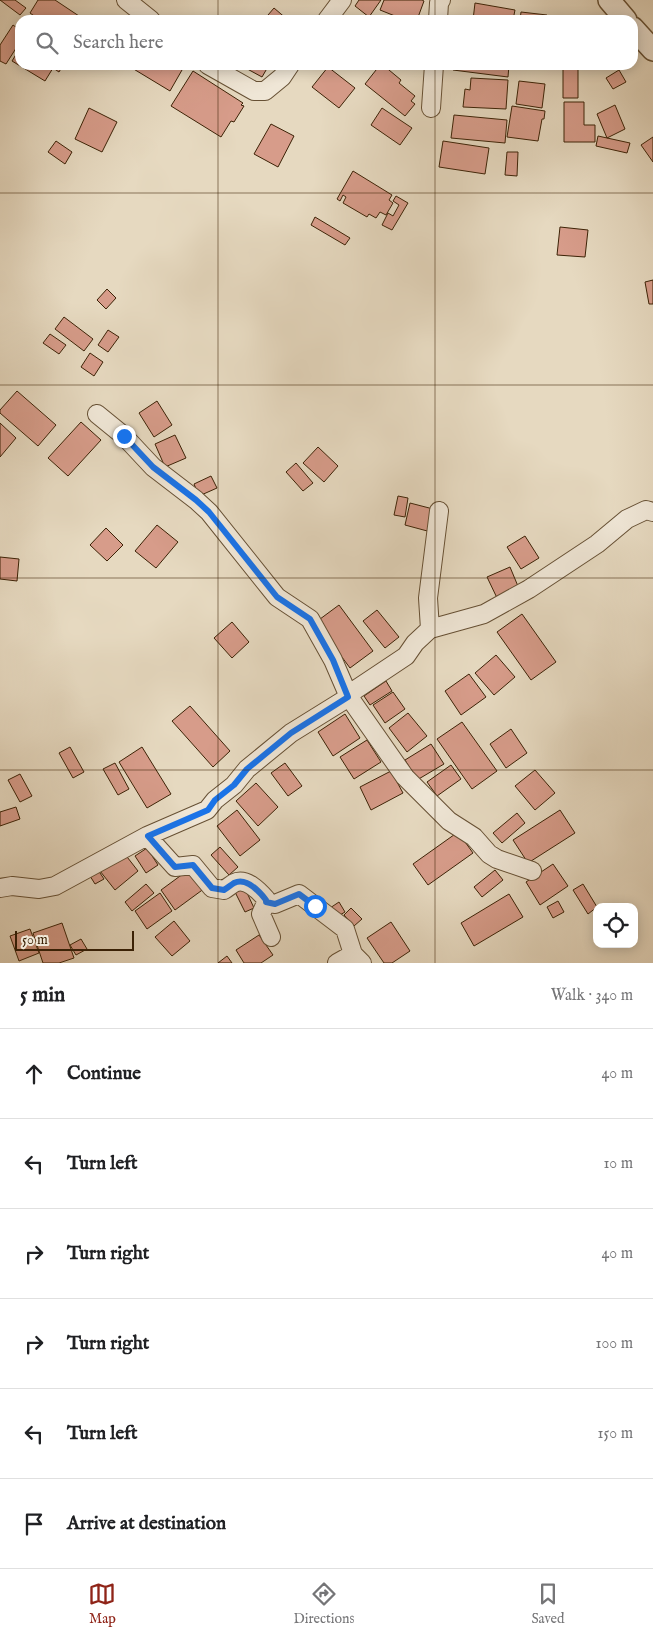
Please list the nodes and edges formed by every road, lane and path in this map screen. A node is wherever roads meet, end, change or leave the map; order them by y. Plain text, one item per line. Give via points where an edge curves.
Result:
1 (126, 0) edge
2 (342, 0) edge
3 (441, 0) edge
4 (609, 0) edge
5 (145, 15) edge
6 (332, 15) edge
7 (438, 15) edge
8 (622, 15) edge
9 (638, 34) edge
10 (653, 50) edge
11 (217, 70) edge
12 (287, 70) edge
13 (434, 70) edge
14 (431, 108) dead end
15 (97, 414) dead end
16 (439, 511) dead end
17 (653, 512) edge
18 (430, 629) junction
19 (348, 697) junction
20 (148, 836) junction
21 (532, 871) dead end
22 (0, 888) edge
23 (266, 902) junction
24 (271, 937) dead end
25 (358, 958) edge
26 (337, 963) edge

1 - 5 street
2 - 6 street
3 - 7 street
4 - 8 street
9 - 10 street
11 - 12 street via 254,91 265,91
13 - 14 street
15 - 19 street via 124,436 153,467 209,512 277,597 310,619 333,660
16 - 18 street via 428,598
17 - 18 street via 646,510 627,519 598,544 484,614
18 - 19 street via 406,656
19 - 20 street via 291,733 247,769 208,810
19 - 21 street via 405,776 450,821 474,837 488,854
20 - 22 street via 54,886
20 - 23 street via 175,867 193,865 212,888 224,890 235,882 243,882 257,889
23 - 24 street via 261,914
23 - 25 street via 275,904 299,894 345,929
25 - 26 street

